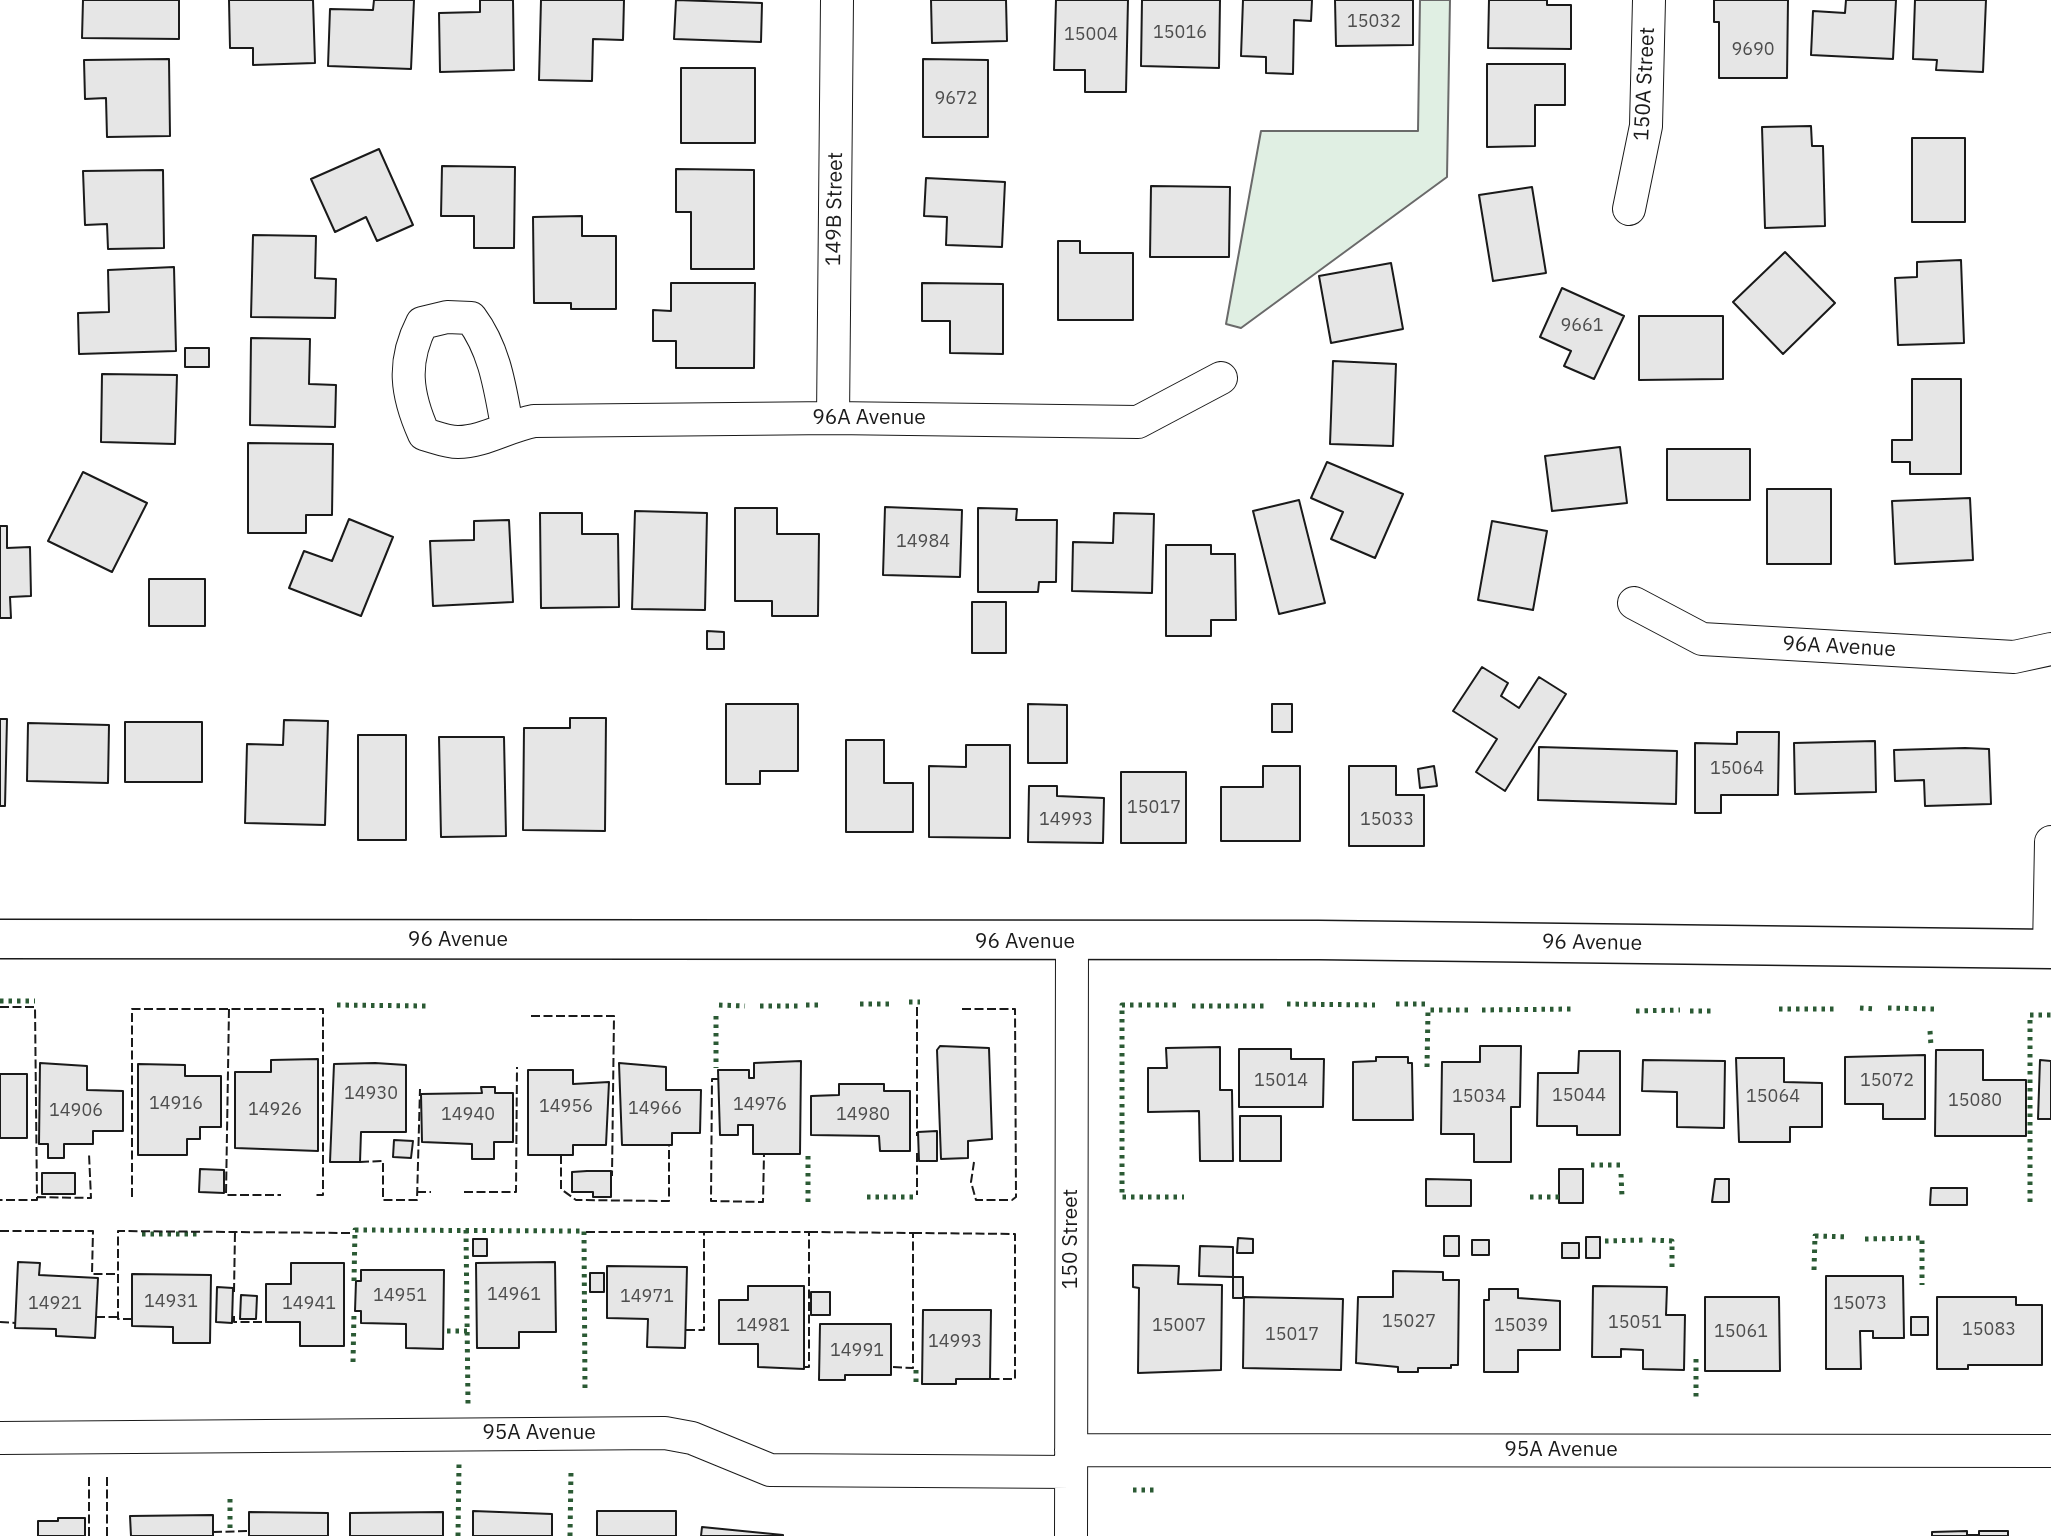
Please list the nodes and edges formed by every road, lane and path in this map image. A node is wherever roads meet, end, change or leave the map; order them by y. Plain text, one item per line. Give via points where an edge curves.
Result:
1 (837, 0) edge
2 (1649, 0) edge
3 (1629, 209) dead end
4 (1221, 378) dead end
5 (833, 418) junction
6 (507, 426) dead end
7 (1634, 603) dead end
8 (2051, 649) edge
9 (2051, 842) edge
10 (0, 939) edge
11 (1072, 942) junction
12 (2050, 949) edge
13 (0, 1438) edge
14 (2051, 1451) edge
15 (1071, 1461) junction
16 (1071, 1536) edge

1 - 5 street, 149B Street
2 - 3 street, 150A Street via 1646,125
4 - 5 street, 96A Avenue via 1138,422
5 - 6 street, 96A Avenue via 534,421
7 - 8 street, 96A Avenue via 1702,639 2014,657
9 - 12 street
10 - 11 main road, 96 Avenue
11 - 12 main road, 96 Avenue via 1319,940
11 - 15 street, 150 Street
13 - 15 street, 95A Avenue via 665,1433 692,1438 771,1470
14 - 15 street, 95A Avenue
15 - 16 street, 150 Street

